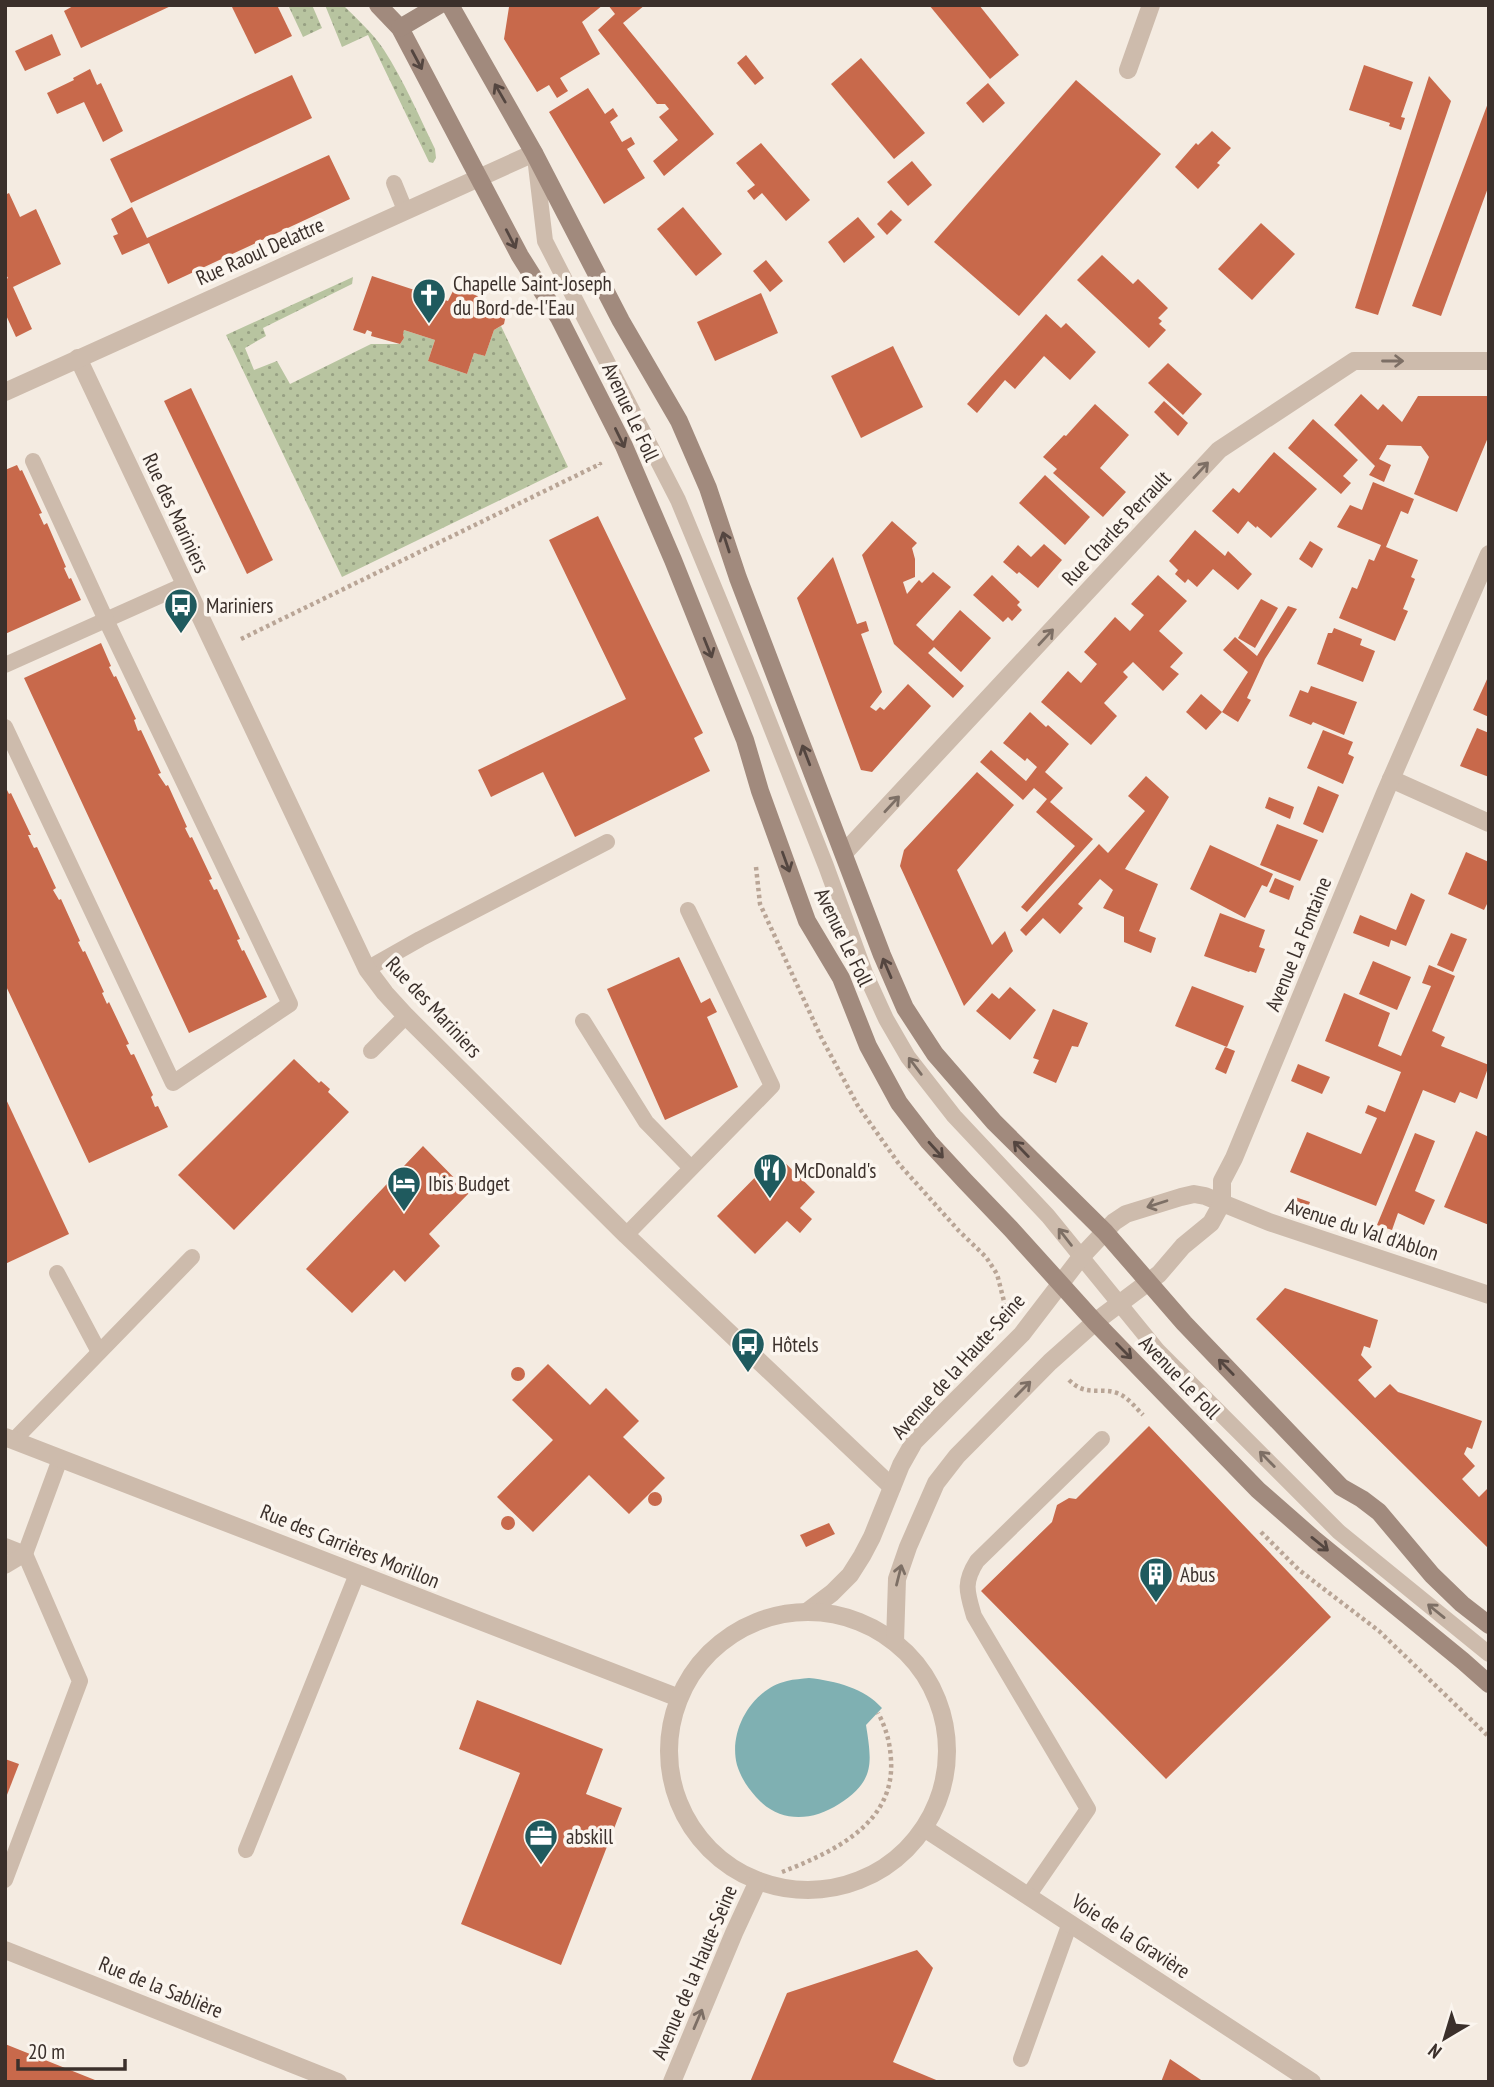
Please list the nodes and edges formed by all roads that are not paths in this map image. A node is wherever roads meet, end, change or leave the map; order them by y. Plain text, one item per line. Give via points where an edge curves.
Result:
1 (378, 5) edge
2 (439, 5) edge
3 (450, 5) edge
4 (1151, 5) edge
5 (400, 28) junction
6 (1129, 70) dead end
7 (534, 153) junction
8 (480, 178) junction
9 (394, 183) dead end
10 (405, 210) junction
11 (78, 358) junction
12 (1489, 361) edge
13 (5, 392) edge
14 (33, 461) dead end
15 (1489, 554) edge
16 (184, 584) junction
17 (106, 620) junction
18 (5, 665) edge
19 (5, 727) edge
20 (1391, 779) junction
21 (1489, 822) edge
22 (607, 842) dead end
23 (844, 853) junction
24 (688, 909) dead end
25 (367, 969) junction
26 (406, 1016) junction
27 (583, 1021) dead end
28 (371, 1051) dead end
29 (691, 1168) junction
30 (1222, 1203) junction
31 (1105, 1232) junction
32 (626, 1235) junction
33 (192, 1257) dead end
34 (1081, 1257) junction
35 (57, 1273) dead end
36 (1149, 1283) junction
37 (1059, 1284) junction
38 (1489, 1295) edge
39 (1118, 1303) junction
40 (1095, 1322) junction
41 (99, 1352) junction
42 (10, 1438) edge
43 (1102, 1438) dead end
44 (60, 1459) junction
45 (892, 1487) junction
46 (5, 1546) edge
47 (25, 1554) junction
48 (5, 1566) edge
49 (357, 1574) junction
50 (808, 1611) junction
51 (1489, 1625) edge
52 (895, 1642) junction
53 (1489, 1654) edge
54 (1489, 1684) edge
55 (679, 1698) junction
56 (924, 1828) junction
57 (246, 1850) dead end
58 (5, 1880) edge
59 (758, 1881) junction
60 (1028, 1896) junction
61 (1070, 1923) junction
62 (5, 1950) edge
63 (1021, 2059) dead end
64 (1301, 2078) edge
65 (338, 2082) edge
66 (672, 2082) edge

1 - 5 main road, Avenue Le Foll
2 - 5 main road
7 -> 3 main road, Avenue Le Foll
4 - 6 street
5 -> 8 main road, Avenue Le Foll
7 - 8 street, Rue Raoul Delattre
23 -> 7 main road, Avenue Le Foll via 679,421
34 -> 7 lane, Avenue Le Foll via 954,1116 908,1057 886,1019 678,500 545,241
8 - 10 street, Rue Raoul Delattre
8 -> 37 main road, Avenue Le Foll via 624,446 745,740 807,921 841,978 868,1046 899,1103 929,1142
9 - 10 lane
10 - 11 street, Rue Raoul Delattre
11 - 13 street, Rue Raoul Delattre
11 - 16 street, Rue des Mariniers
23 -> 12 street, Rue Charles Perrault via 1219,450 1354,361
14 - 17 lane
15 - 20 street, Avenue La Fontaine
16 - 17 lane
16 - 25 street, Rue des Mariniers
17 - 18 lane
17 - 19 lane via 290,1004 173,1083
20 - 21 street
20 - 30 street, Avenue La Fontaine via 1222,1181
22 - 25 lane
31 -> 23 main road, Avenue Le Foll via 995,1122 935,1054 905,1008
24 - 29 lane via 772,1086
25 - 26 street, Rue des Mariniers
26 - 28 lane
26 - 32 street, Rue des Mariniers
27 - 29 lane via 646,1122
29 - 32 lane
30 -> 31 street via 1194,1194 1181,1197 1126,1214
30 - 36 street via 1211,1223
30 - 38 street, Avenue du Val d'Ablon
31 - 34 street
31 - 36 main road, Avenue Le Foll
32 - 45 street, Rue des Mariniers
33 - 41 lane
34 - 37 street, Avenue de la Haute-Seine
34 - 39 lane, Avenue Le Foll
35 - 41 lane
36 - 39 street
51 -> 36 main road, Avenue Le Foll via 1432,1574 1379,1512 1341,1487
37 - 40 main road, Avenue Le Foll
37 - 45 street, Avenue de la Haute-Seine via 1022,1334 914,1442
39 - 40 street
53 -> 39 lane, Avenue Le Foll via 1332,1525 1158,1351
52 -> 40 street via 897,1579 936,1483 957,1455
40 -> 54 main road, Avenue Le Foll via 1258,1490
41 - 42 lane
42 - 44 street, Rue des Carrières Morillon
43 - 60 lane via 977,1561 966,1590 974,1616 1088,1809
44 - 47 lane
44 - 49 street, Rue des Carrières Morillon
45 - 50 street, Avenue de la Haute-Seine via 850,1575
46 - 47 lane
47 - 48 lane
47 - 58 lane via 80,1681
49 - 55 street, Rue des Carrières Morillon
49 - 57 lane
50 - 52 street, Avenue de la Haute-Seine via 854,1619
50 - 55 street, Avenue de la Haute-Seine via 768,1617 731,1634 701,1660
52 - 56 street, Avenue de la Haute-Seine via 934,1691 946,1731 946,1773
55 - 59 street, Avenue de la Haute-Seine via 668,1743 674,1793 684,1816 715,1856
56 - 59 street, Avenue de la Haute-Seine via 887,1866 849,1884 808,1890
56 - 60 street, Voie de la Gravière
66 -> 59 street, Avenue de la Haute-Seine
60 - 61 street, Voie de la Gravière
61 - 63 lane
61 - 64 street, Voie de la Gravière
62 - 65 street, Rue de la Sablière

